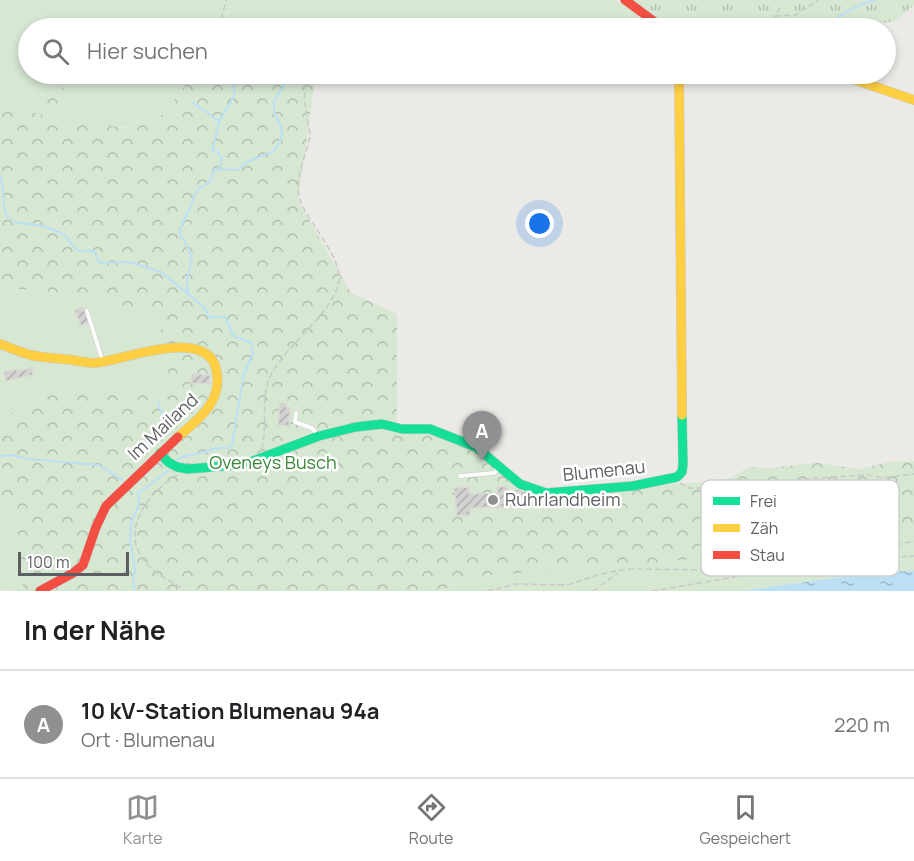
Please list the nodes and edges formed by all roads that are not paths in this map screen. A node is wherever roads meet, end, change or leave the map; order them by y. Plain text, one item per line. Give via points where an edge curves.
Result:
1 (625, 0) edge
2 (652, 18) edge
3 (680, 84) edge
4 (864, 84) edge
5 (914, 100) edge
6 (87, 311) dead end
7 (0, 344) edge
8 (104, 363) junction
9 (296, 413) dead end
10 (319, 436) junction
11 (160, 453) junction
12 (500, 467) junction
13 (460, 476) dead end
14 (40, 591) edge

1 - 2 street
3 - 12 street, Blumenau via 682,472 677,477 633,486 546,494 520,483
4 - 5 street
6 - 8 lane
7 - 8 street, Im Mailand via 31,355
8 - 11 street, Im Mailand via 166,348 196,348 212,361 218,380 213,402
9 - 10 lane via 295,423 312,428
10 - 11 street, Blumenau via 250,462 188,469 168,462
10 - 12 street, Blumenau via 374,424 430,429 476,447
11 - 14 street, Im Mailand via 106,506 83,564
12 - 13 lane via 494,474

